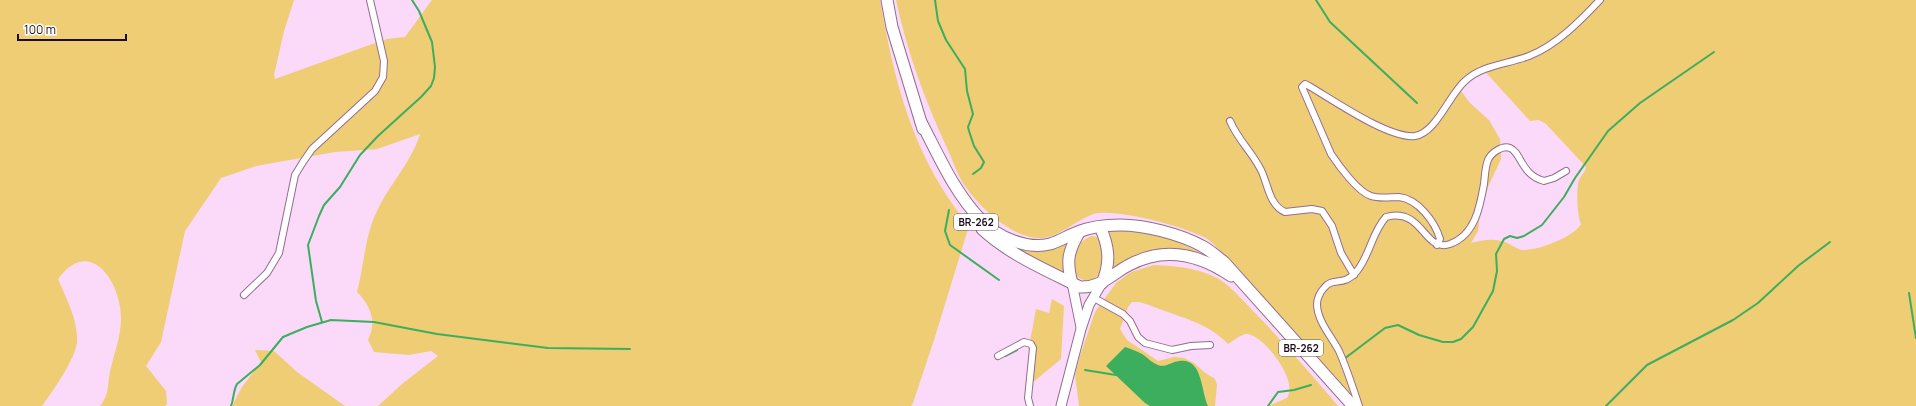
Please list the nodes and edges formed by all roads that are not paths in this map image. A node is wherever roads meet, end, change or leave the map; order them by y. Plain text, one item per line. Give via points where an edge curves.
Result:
1 (370, 0) edge
2 (887, 0) edge
3 (1600, 0) edge
4 (1230, 121) dead end
5 (922, 122) junction
6 (1566, 171) dead end
7 (1100, 227) junction
8 (1080, 231) junction
9 (1437, 245) junction
10 (1354, 275) junction
11 (1102, 283) junction
12 (1072, 284) junction
13 (1249, 289) junction
14 (244, 295) dead end
15 (1094, 298) junction
16 (1081, 329) junction
17 (1210, 345) dead end
18 (998, 356) dead end
19 (1030, 406) edge
20 (1061, 406) edge
21 (1353, 406) edge
22 (1359, 406) edge

1 - 14 street via 384,60 383,77 375,91 312,149 303,162 295,175 279,253 267,273
2 - 5 highway, BR-262 via 892,27
3 - 9 street via 1549,46 1529,56 1479,72 1464,82 1430,129 1422,134 1414,136 1389,130 1305,84 1302,87 1331,154 1338,164 1364,192 1371,196 1399,197 1409,199 1418,205 1439,235
4 - 10 street via 1240,142 1260,168 1275,204 1285,212 1312,209 1322,212 1332,226 1340,253
5 - 8 highway, BR-262 via 955,187 982,221 994,230 1012,240 1030,245 1050,244
5 - 12 highway, BR-262 via 924,136 943,177 961,205 980,227 1018,256
6 - 9 street via 1544,181 1531,176 1511,148 1495,151 1487,161 1482,195 1468,233 1450,244
7 - 8 highway, BR-262
7 - 11 highway via 1108,247 1106,274
7 - 13 highway, BR-262 via 1146,227 1202,246 1224,262
8 - 12 highway via 1070,248 1068,259
9 - 10 street via 1410,218 1386,218 1378,227 1369,250
10 - 22 street via 1344,282 1328,283 1317,304 1319,315 1339,351
11 - 12 highway, BR-262 via 1090,287
11 - 13 highway, BR-262 via 1129,265 1148,257 1170,254 1210,263
11 - 15 main road
12 - 16 main road
13 - 21 highway, BR-262
15 - 16 main road
15 - 17 street via 1123,314 1145,343 1172,350
16 - 20 main road
18 - 19 street via 1018,344 1031,344 1033,348 1028,398

